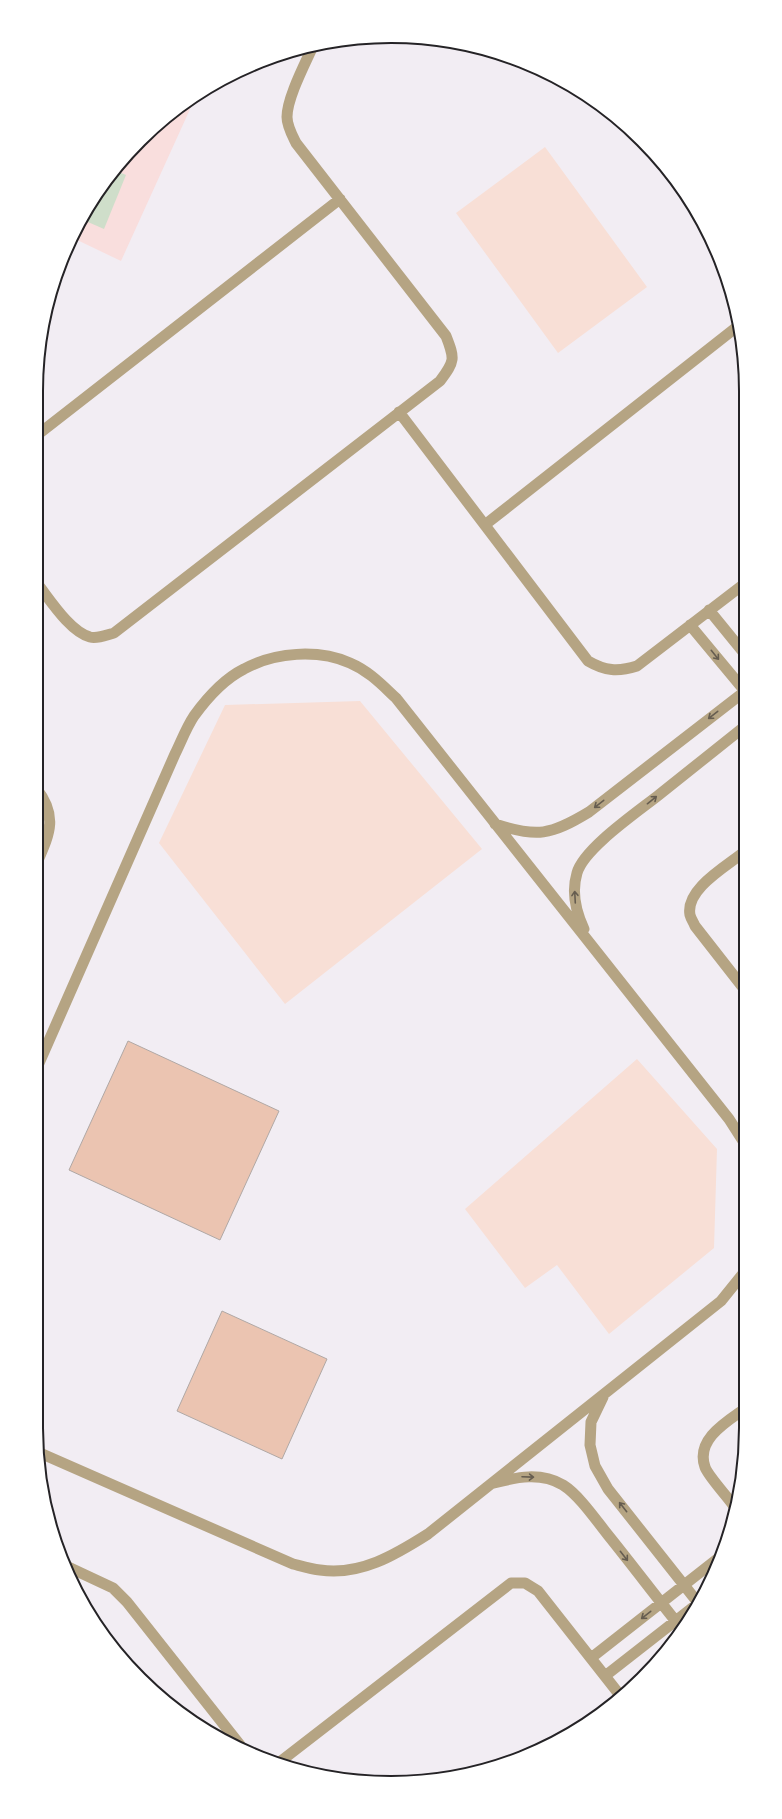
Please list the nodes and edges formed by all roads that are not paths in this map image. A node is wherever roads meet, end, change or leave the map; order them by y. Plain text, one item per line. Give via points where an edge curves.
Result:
1 (310, 53) edge
2 (340, 199) junction
3 (733, 330) edge
4 (399, 412) junction
5 (43, 431) edge
6 (486, 524) junction
7 (739, 588) edge
8 (43, 591) edge
9 (709, 610) junction
10 (690, 625) junction
11 (739, 647) edge
12 (739, 685) edge
13 (739, 695) edge
14 (739, 731) edge
15 (43, 799) edge
16 (495, 824) junction
17 (43, 848) edge
18 (739, 856) edge
19 (592, 946) junction
20 (739, 982) edge
21 (43, 1054) edge
22 (739, 1135) edge
23 (739, 1279) edge
24 (604, 1394) junction
25 (739, 1414) edge
26 (44, 1455) edge
27 (490, 1484) junction
28 (731, 1502) edge
29 (712, 1563) edge
30 (73, 1569) edge
31 (684, 1585) junction
32 (695, 1597) edge
33 (661, 1603) junction
34 (678, 1625) edge
35 (677, 1626) edge
36 (591, 1658) junction
37 (604, 1676) junction
38 (617, 1692) edge
39 (235, 1739) edge
40 (283, 1759) edge

1 - 2 street via 288,105 287,118 296,143
2 - 4 street via 446,336 454,355 449,369 440,381
2 - 5 street
3 - 6 street
4 - 6 street
4 - 8 street via 114,633 90,637 80,632 67,621
6 - 10 street via 588,661 599,667 611,671 637,666
7 - 9 street
9 - 10 street
9 - 11 street
10 -> 12 street
13 -> 16 street via 589,812 567,825 534,833 520,832
19 -> 14 street via 576,911 574,893 577,873 583,860 610,834
15 - 17 street via 51,820
16 - 19 street
16 - 21 street via 396,698 371,675 350,663 323,656 295,654 268,659 244,668 220,686 193,717 174,754
18 - 20 street via 696,892 691,903 690,915 695,926
19 - 22 street
23 - 24 street via 721,1301
24 - 27 street
31 -> 24 street via 608,1489 595,1466 590,1445 591,1422
25 - 28 street via 712,1435 703,1456 705,1468
26 - 27 street via 293,1564 320,1570 341,1571 360,1568 400,1552 428,1534
27 -> 33 street via 530,1476 563,1485 586,1507
29 - 31 street
30 - 39 street via 113,1588 127,1602
31 - 32 street
31 - 33 street
33 - 34 street
33 -> 36 street
35 - 37 street
36 - 37 street
36 - 40 street via 538,1591 526,1583 511,1583
37 - 38 street

